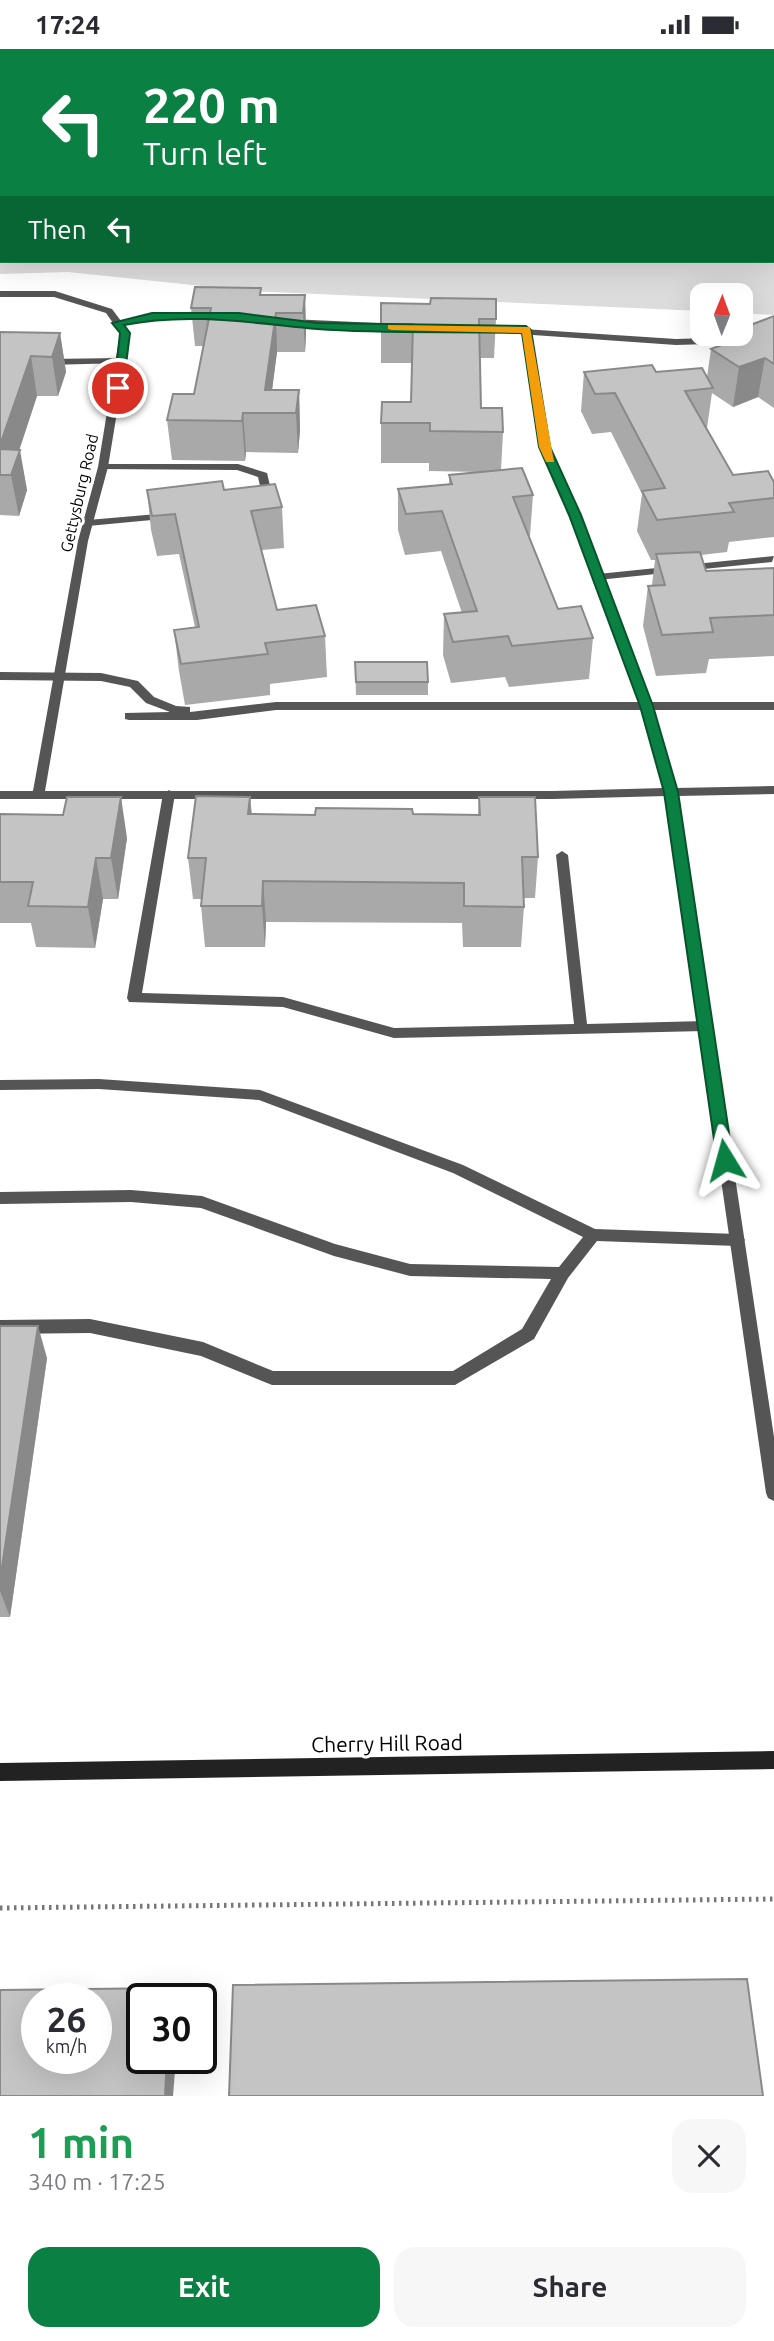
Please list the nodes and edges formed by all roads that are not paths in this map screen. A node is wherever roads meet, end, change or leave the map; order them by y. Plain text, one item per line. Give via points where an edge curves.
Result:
1 (0, 294) edge
2 (227, 316) edge
3 (279, 321) edge
4 (117, 323) junction
5 (409, 328) edge
6 (461, 328) edge
7 (526, 330) junction
8 (774, 338) edge
9 (122, 361) junction
10 (37, 362) edge
11 (103, 467) junction
12 (248, 505) edge
13 (177, 515) edge
14 (88, 523) junction
15 (772, 559) dead end
16 (598, 577) junction
17 (0, 676) edge
18 (60, 677) junction
19 (646, 706) junction
20 (774, 706) edge
21 (233, 711) junction
22 (129, 716) dead end
23 (774, 790) edge
24 (671, 792) junction
25 (0, 795) edge
26 (38, 795) junction
27 (169, 795) junction
28 (562, 855) dead end
29 (705, 1026) junction
30 (581, 1027) junction
31 (0, 1085) edge
32 (0, 1198) edge
33 (593, 1235) junction
34 (737, 1240) junction
35 (564, 1273) junction
36 (0, 1327) edge
37 (774, 1493) edge
38 (774, 1760) edge
39 (0, 1772) edge

1 - 4 street via 55,294 109,311
2 - 4 street via 152,316
3 - 5 street
4 - 9 street, Gettysburg Road via 125,333
6 - 7 street
7 - 8 street via 676,342
7 - 16 street via 545,447
9 - 10 street
9 - 11 street, Gettysburg Road
11 - 12 street via 238,467 263,475 266,490 258,503
11 - 14 street, Gettysburg Road
13 - 14 street
14 - 18 street, Gettysburg Road
15 - 16 street
16 - 19 street
17 - 18 street
18 - 21 street via 101,677 134,684 150,700 175,710
18 - 26 street, Gettysburg Road
19 - 20 street
19 - 21 street via 276,706
19 - 24 street
21 - 22 street
23 - 24 street
24 - 27 street
24 - 29 street
25 - 26 street
26 - 27 street
27 - 30 street via 134,998 283,1002 394,1033
28 - 30 street
29 - 30 street
29 - 34 street
31 - 33 street via 99,1084 260,1095 458,1169
32 - 35 street via 131,1196 202,1202 334,1250 410,1270
33 - 34 street
33 - 35 street
34 - 37 street
35 - 36 street via 528,1334 455,1378 272,1378 203,1349 90,1327
38 - 39 main road, Cherry Hill Road

